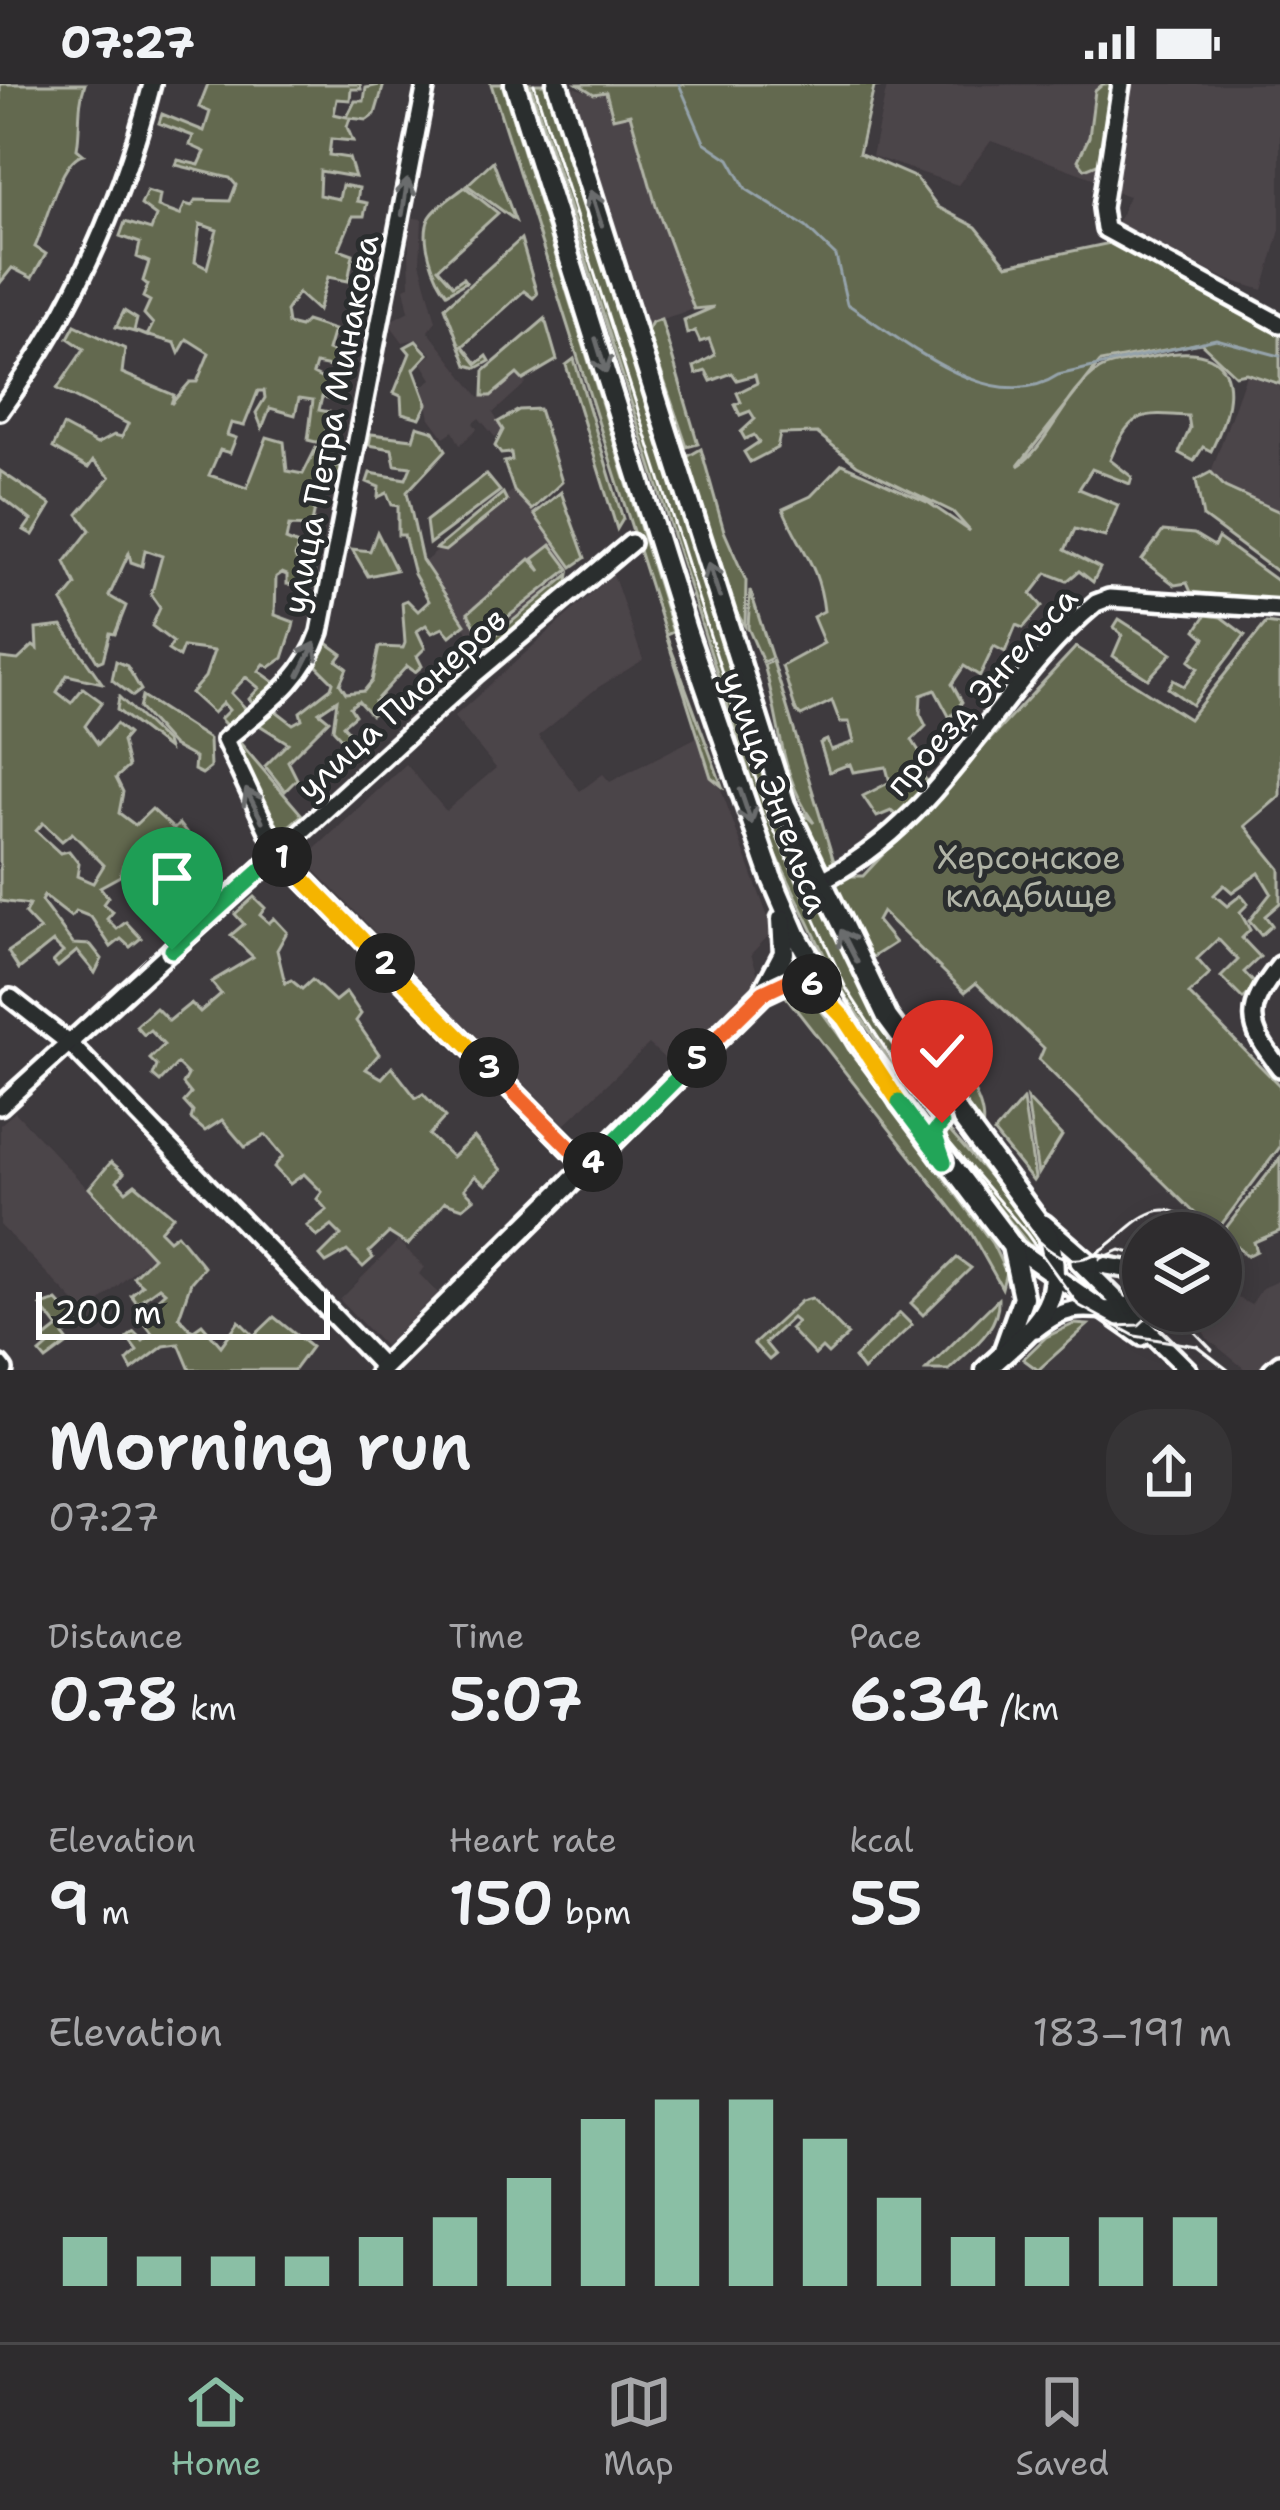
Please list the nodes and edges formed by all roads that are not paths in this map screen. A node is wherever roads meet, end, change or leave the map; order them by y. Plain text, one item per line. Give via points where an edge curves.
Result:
1 (152, 84) edge
2 (426, 84) edge
3 (515, 84) edge
4 (557, 84) edge
5 (1121, 84) edge
6 (1280, 324) edge
7 (0, 411) edge
8 (632, 543) dead end
9 (1280, 609) edge
10 (279, 854) junction
11 (771, 876) junction
12 (818, 882) junction
13 (1280, 965) edge
14 (763, 993) junction
15 (11, 998) dead end
16 (844, 1018) junction
17 (70, 1044) junction
18 (1280, 1068) edge
19 (932, 1081) junction
20 (900, 1104) junction
21 (0, 1106) edge
22 (976, 1141) junction
23 (944, 1162) junction
24 (588, 1166) junction
25 (1046, 1225) junction
26 (1012, 1246) junction
27 (1054, 1280) junction
28 (1116, 1310) junction
29 (1034, 1331) junction
30 (1280, 1364) edge
31 (992, 1365) edge
32 (382, 1369) edge
33 (1187, 1370) edge
34 (1272, 1370) edge

1 - 7 street via 87,268
10 -> 2 street, улица Петра Минакова via 225,740 294,682 320,632
3 -> 11 main road, улица Энгельса
12 -> 4 main road, улица Энгельса via 785,805
5 - 6 street via 1105,229
8 - 10 street, улица Пионеров
9 - 12 street, проезд Энгельса via 1096,603 938,788 875,849
10 - 17 street, улица Пионеров
10 - 24 street
11 - 14 main road via 785,938
11 - 16 main road, улица Энгельса
19 -> 12 main road, улица Энгельса via 887,1017
13 - 18 street via 1251,1021
14 - 16 main road via 806,979
14 - 24 main road
15 - 17 street
16 - 20 main road, улица Энгельса
17 - 21 street, улица Пионеров
17 - 32 street
19 - 20 main road via 938,1116 926,1121
19 - 22 main road, улица Энгельса
20 - 23 main road, улица Энгельса
22 - 23 main road via 942,1123 934,1133
22 - 25 main road, улица Энгельса
23 - 26 main road, улица Энгельса
24 - 32 main road
25 - 27 main road, улица Энгельса
25 - 28 street
25 - 28 street via 1090,1263 1136,1274 1139,1296
26 - 27 street
26 - 31 main road, улица Энгельса via 1023,1297 1017,1325
27 - 28 street
27 - 29 main road
28 - 29 street via 1063,1313
28 - 33 street
29 - 31 main road, улица Энгельса
30 - 34 street

